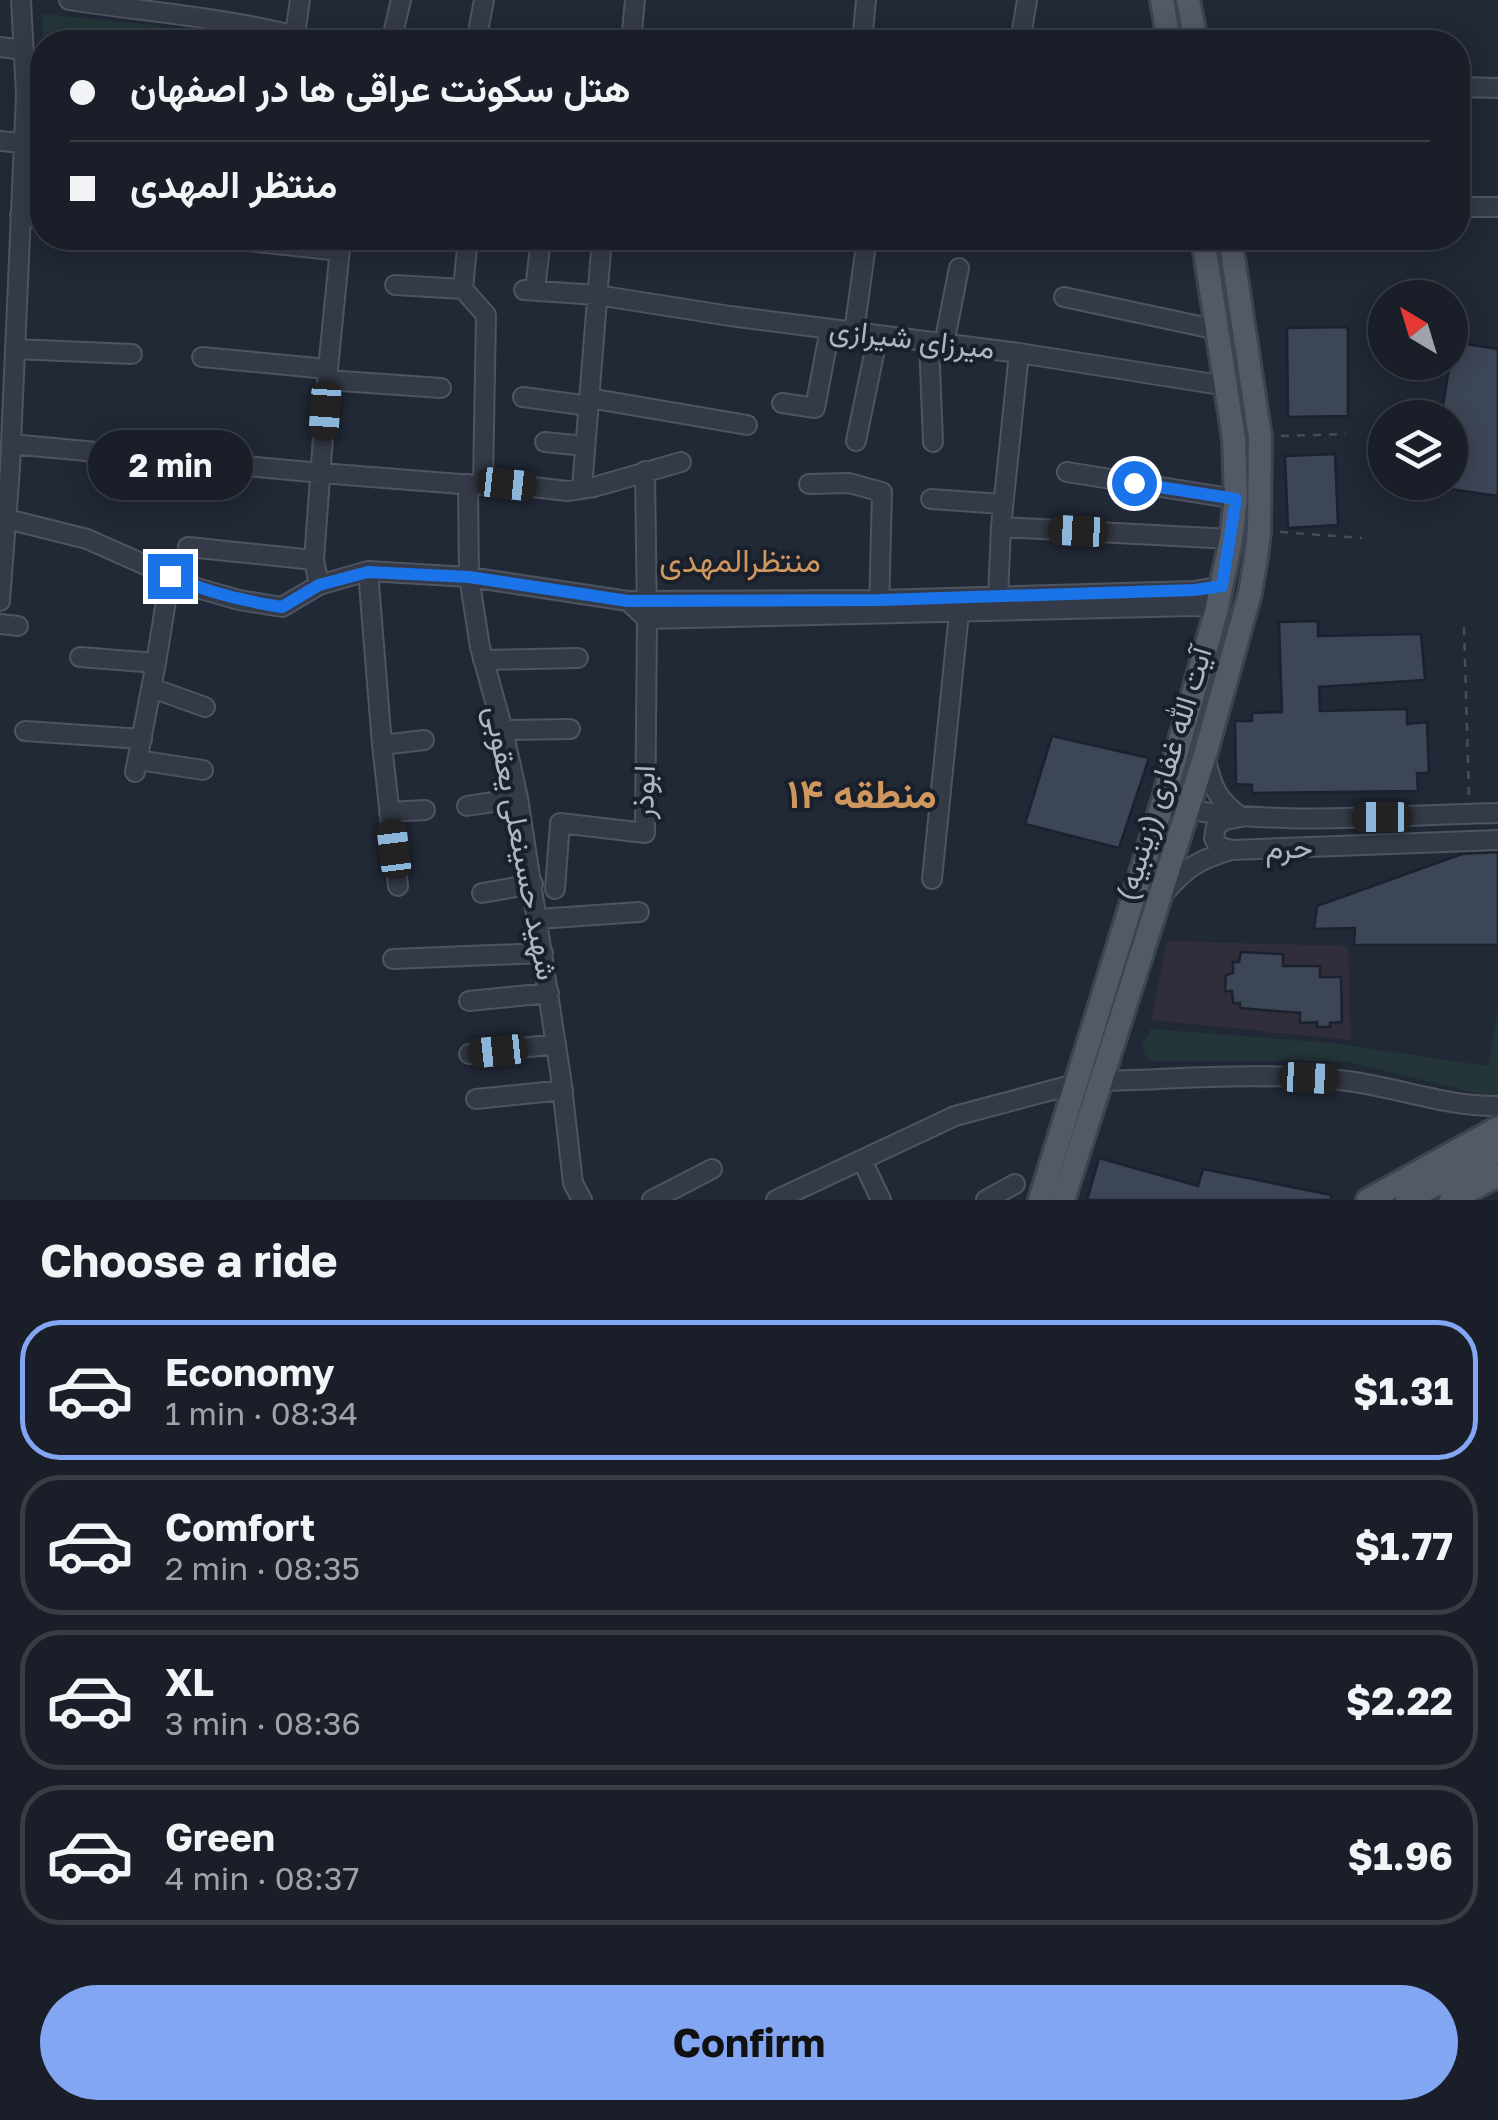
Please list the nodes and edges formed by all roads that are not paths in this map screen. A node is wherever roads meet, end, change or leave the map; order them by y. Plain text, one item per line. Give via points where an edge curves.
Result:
1 (22, 0) edge
2 (69, 0) edge
3 (300, 0) edge
4 (401, 0) edge
5 (484, 0) edge
6 (635, 0) edge
7 (866, 0) edge
8 (1027, 0) edge
9 (1162, 0) edge
10 (1188, 0) edge
11 (89, 2) edge
12 (197, 8) edge
13 (274, 30) edge
14 (296, 30) edge
15 (394, 30) edge
16 (478, 30) edge
17 (632, 30) edge
18 (863, 30) edge
19 (1022, 30) edge
20 (1167, 30) edge
21 (1194, 30) edge
22 (0, 47) edge
23 (24, 50) junction
24 (1470, 87) edge
25 (1498, 88) edge
26 (30, 90) edge
27 (30, 127) edge
28 (0, 142) edge
29 (24, 143) junction
30 (1470, 207) edge
31 (1498, 207) edge
32 (20, 216) junction
33 (30, 217) edge
34 (0, 238) edge
35 (20, 239) junction
36 (339, 250) edge
37 (467, 250) edge
38 (538, 250) edge
39 (601, 250) edge
40 (865, 250) edge
41 (1205, 250) edge
42 (1232, 250) edge
43 (959, 268) dead end
44 (395, 285) dead end
45 (463, 289) junction
46 (597, 295) junction
47 (1064, 296) dead end
48 (830, 329) junction
49 (1218, 330) junction
50 (854, 332) junction
51 (878, 335) junction
52 (10, 339) edge
53 (936, 343) junction
54 (1018, 353) junction
55 (132, 354) dead end
56 (202, 357) dead end
57 (328, 375) junction
58 (1227, 386) junction
59 (442, 388) dead end
60 (523, 397) dead end
61 (589, 402) junction
62 (782, 403) dead end
63 (747, 426) dead end
64 (856, 441) dead end
65 (545, 442) dead end
66 (932, 442) dead end
67 (11, 444) junction
68 (586, 446) junction
69 (682, 462) dead end
70 (5, 469) edge
71 (644, 471) junction
72 (1067, 472) dead end
73 (321, 473) junction
74 (476, 484) junction
75 (809, 484) dead end
76 (582, 488) junction
77 (1236, 499) junction
78 (932, 500) dead end
79 (1003, 504) junction
80 (4, 520) edge
81 (1001, 528) junction
82 (1231, 539) junction
83 (188, 547) dead end
84 (314, 560) junction
85 (368, 572) junction
86 (170, 576) junction
87 (469, 577) junction
88 (319, 585) junction
89 (1222, 586) junction
90 (998, 597) junction
91 (1193, 598) junction
92 (0, 601) edge
93 (960, 605) junction
94 (640, 607) junction
95 (880, 607) junction
96 (1216, 612) junction
97 (80, 657) dead end
98 (578, 658) dead end
99 (484, 660) junction
100 (156, 663) junction
101 (152, 688) junction
102 (206, 707) dead end
103 (570, 729) dead end
104 (503, 730) junction
105 (25, 731) dead end
106 (142, 739) junction
107 (424, 740) dead end
108 (382, 745) junction
109 (1205, 754) junction
110 (203, 770) dead end
111 (518, 798) junction
112 (467, 806) dead end
113 (1162, 806) junction
114 (425, 810) dead end
115 (1187, 811) junction
116 (389, 812) junction
117 (1498, 813) edge
118 (1242, 817) junction
119 (1498, 840) edge
120 (1232, 850) junction
121 (932, 879) dead end
122 (533, 884) junction
123 (398, 886) dead end
124 (555, 889) dead end
125 (482, 893) dead end
126 (1158, 900) junction
127 (640, 912) dead end
128 (538, 919) junction
129 (543, 953) junction
130 (393, 960) dead end
131 (549, 993) junction
132 (468, 1001) dead end
133 (556, 1044) junction
134 (468, 1054) dead end
135 (1100, 1082) junction
136 (1075, 1084) junction
137 (563, 1090) junction
138 (476, 1099) dead end
139 (1498, 1106) edge
140 (1498, 1120) edge
141 (1498, 1128) edge
142 (1498, 1150) edge
143 (1453, 1153) junction
144 (862, 1160) junction
145 (712, 1169) dead end
146 (1498, 1175) edge
147 (1015, 1184) dead end
148 (1498, 1191) edge
149 (582, 1200) edge
150 (652, 1200) edge
151 (776, 1200) edge
152 (882, 1200) edge
153 (986, 1200) edge
154 (1040, 1200) edge
155 (1062, 1200) edge
156 (1368, 1200) edge
157 (1407, 1200) edge
158 (1452, 1200) edge
159 (1482, 1200) edge

1 - 23 street
2 - 11 street
3 - 14 street
4 - 15 street
5 - 16 street
6 - 17 street
7 - 18 street
8 - 19 street
9 - 20 main road
10 - 21 main road
11 - 12 street
12 - 13 street
22 - 23 street
23 - 26 street
24 - 25 street
27 - 29 street
28 - 29 street
29 - 32 street
30 - 31 street
32 - 33 street
32 - 35 street
34 - 35 street
35 - 52 street
36 - 57 street
37 - 45 street
38 - 46 street, میرزای شیرازی via 530,290
39 - 46 street
40 - 50 street
41 - 49 main road, آیت الله غفاری (زینبیه)
42 - 109 main road, آیت الله غفاری (زینبیه) via 1260,437 1259,530 1250,592
43 - 53 street
44 - 45 street
45 - 74 street, شهید حسینعلی یعقوبی via 486,315
46 - 48 street, میرزای شیرازی
46 - 61 street
47 - 49 street
48 - 50 street, میرزای شیرازی
48 - 62 street via 814,408
49 - 58 main road, آیت الله غفاری (زینبیه)
50 - 51 street, میرزای شیرازی
51 - 53 street, میرزای شیرازی
51 - 64 street
52 - 55 street
52 - 67 street
53 - 54 street, میرزای شیرازی
53 - 66 street
54 - 58 street, میرزای شیرازی
54 - 79 street
56 - 57 street
57 - 59 street
57 - 73 street
58 - 77 main road, آیت الله غفاری (زینبیه)
60 - 61 street
61 - 63 street
61 - 68 street
65 - 68 street
67 - 70 street
67 - 73 street
68 - 76 street
69 - 71 street
70 - 80 street
71 - 76 street
71 - 94 street
72 - 77 street
73 - 74 street
73 - 84 street
74 - 76 street
74 - 87 street, شهید حسینعلی یعقوبی
75 - 95 street via 882,492
77 - 82 main road, آیت الله غفاری (زینبیه)
78 - 79 street
79 - 81 street
80 - 86 street via 87,539
80 - 92 street
81 - 82 street
81 - 90 street
82 - 89 main road, آیت الله غفاری (زینبیه)
83 - 84 street
84 - 88 street
85 - 87 street
85 - 88 street
85 - 108 street
86 - 88 street via 282,607
86 - 100 street
87 - 94 street
87 - 99 street, شهید حسینعلی یعقوبی
89 - 91 street
89 - 96 main road, آیت الله غفاری (زینبیه)
90 - 91 street
90 - 93 street
91 - 93 street
91 - 96 street
93 - 95 street
93 - 121 street
94 - 95 street
94 - 124 street, ابوذر via 645,833 560,823
96 - 113 main road, آیت الله غفاری (زینبیه)
97 - 100 street
98 - 99 street
99 - 104 street, شهید حسینعلی یعقوبی
100 - 101 street
101 - 102 street
101 - 106 street
103 - 104 street
104 - 111 street, شهید حسینعلی یعقوبی
105 - 106 street
106 - 110 street via 136,766
107 - 108 street
108 - 116 street
109 - 115 main road, آیت الله غفاری (زینبیه)
109 - 118 street, حرم via 1212,787
111 - 112 street
111 - 122 street, شهید حسینعلی یعقوبی
113 - 115 street
113 - 136 main road, آیت الله غفاری (زینبیه)
114 - 116 street
115 - 118 street
115 - 126 main road, آیت الله غفاری (زینبیه)
116 - 123 street
117 - 118 street, حرم
118 - 120 street via 1216,826 1218,846
119 - 120 street, حرم
120 - 126 street, حرم via 1184,870
122 - 125 street
122 - 128 street, شهید حسینعلی یعقوبی
126 - 135 main road, آیت الله غفاری (زینبیه)
127 - 128 street
128 - 129 street, شهید حسینعلی یعقوبی
129 - 130 street
129 - 131 street, شهید حسینعلی یعقوبی
131 - 132 street
131 - 133 street, شهید حسینعلی یعقوبی
133 - 134 street
133 - 137 street, شهید حسینعلی یعقوبی
135 - 139 street via 1278,1076
135 - 155 main road, آیت الله غفاری (زینبیه)
136 - 144 street via 955,1116
136 - 154 main road, آیت الله غفاری (زینبیه)
137 - 138 street
137 - 149 street, شهید حسینعلی یعقوبی via 573,1183
140 - 143 street
141 - 143 main road
142 - 157 main road
143 - 156 main road
144 - 151 street
144 - 152 street
145 - 150 street
146 - 158 main road
147 - 153 street
148 - 159 main road

